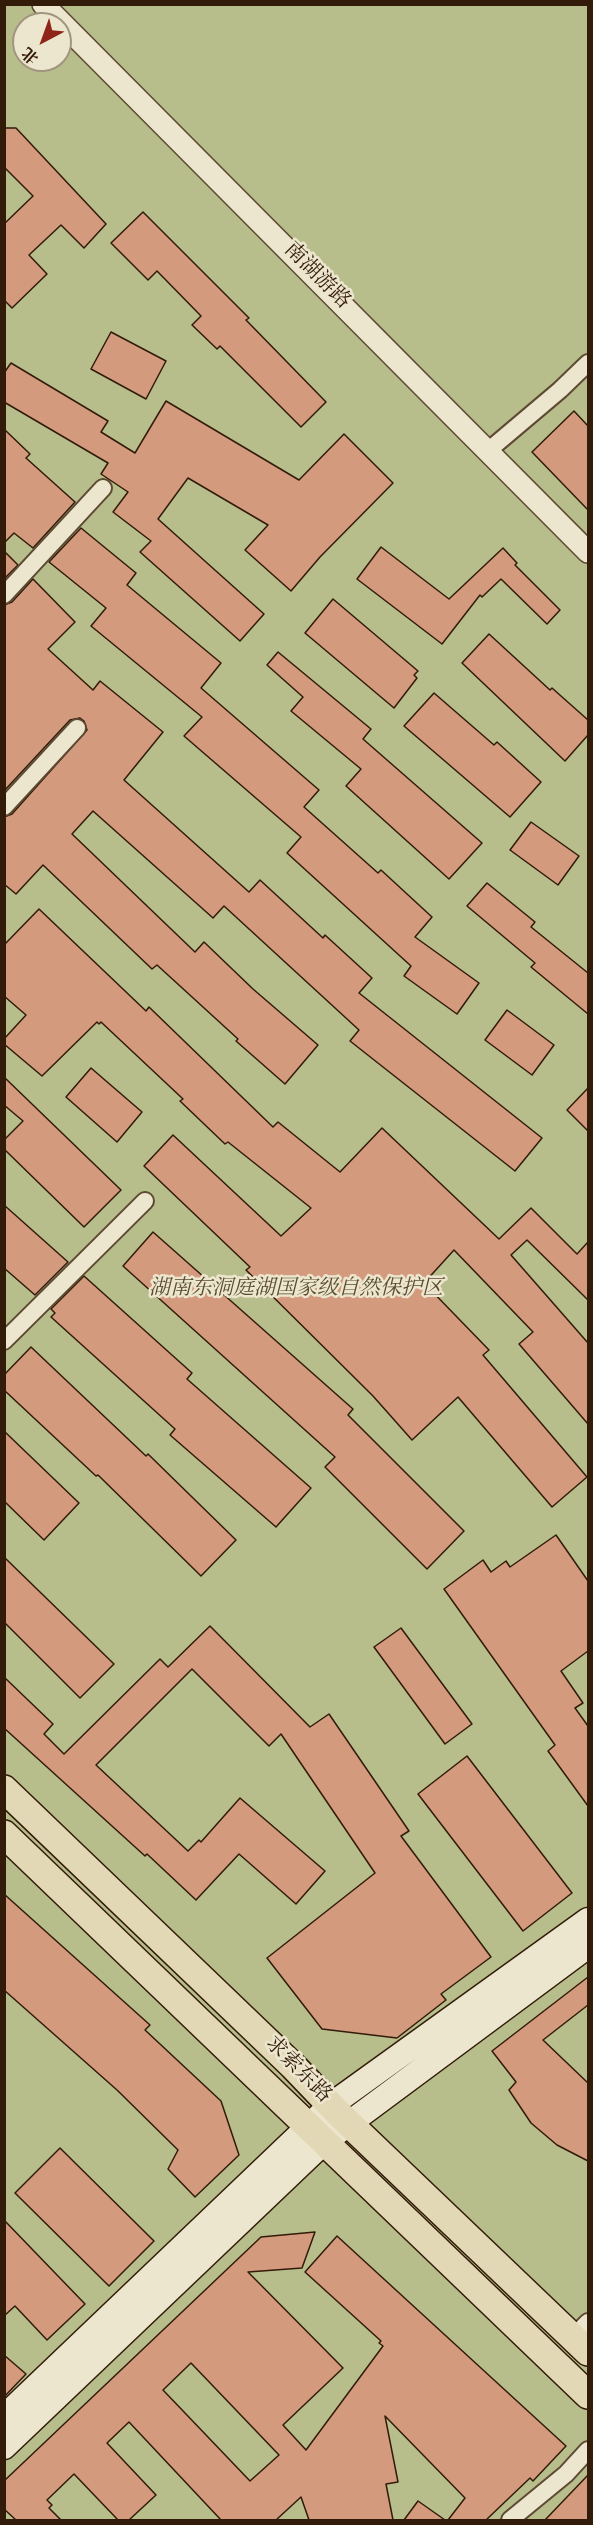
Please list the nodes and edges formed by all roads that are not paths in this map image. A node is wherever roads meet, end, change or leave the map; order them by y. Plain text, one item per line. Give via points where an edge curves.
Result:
1 (43, 4) edge
2 (588, 363) edge
3 (489, 450) junction
4 (103, 488) dead end
5 (588, 552) edge
6 (4, 595) edge
7 (77, 728) dead end
8 (4, 807) edge
9 (145, 1201) dead end
10 (4, 1341) edge
11 (4, 1790) edge
12 (4, 1834) edge
13 (588, 1920) edge
14 (588, 1946) edge
15 (340, 2114) junction
16 (316, 2134) junction
17 (583, 2337) edge
18 (588, 2395) edge
19 (4, 2417) edge
20 (4, 2447) edge
21 (588, 2450) edge
22 (510, 2520) edge

1 - 3 street, 南湖游路
2 - 3 street
3 - 5 street, 南湖游路
4 - 6 street
7 - 8 street
9 - 10 street
11 - 15 main road, 求索东路
12 - 16 main road, 求索东路
13 - 15 main road
14 - 15 main road
15 - 16 main road
15 - 17 main road, 求索东路
16 - 18 main road, 求索东路
16 - 19 main road
16 - 20 main road
21 - 22 street via 566,2474

